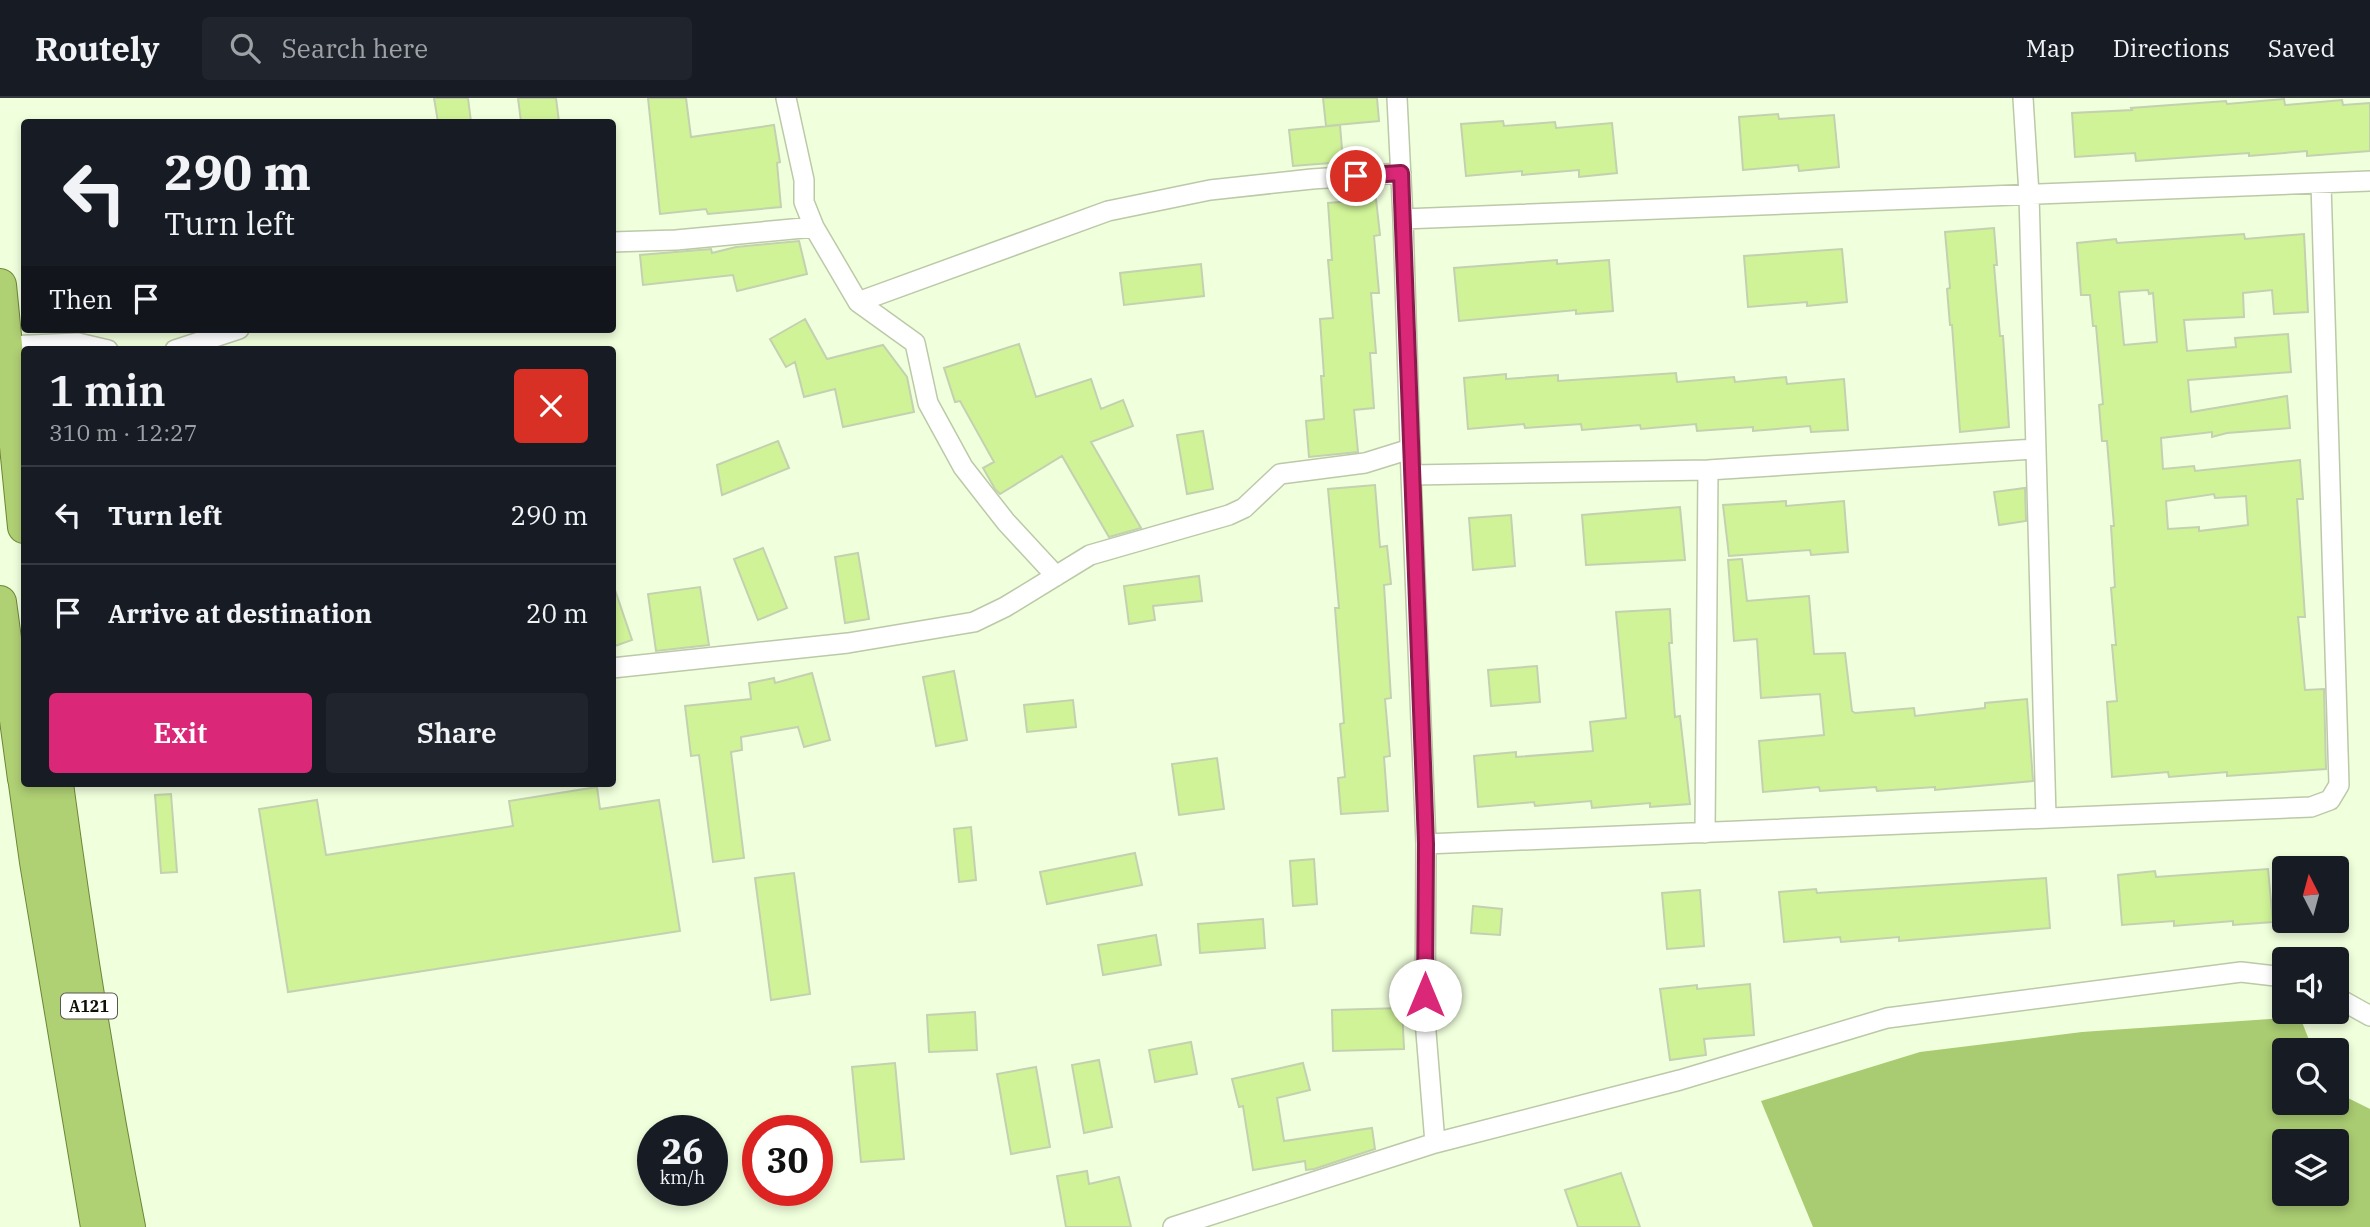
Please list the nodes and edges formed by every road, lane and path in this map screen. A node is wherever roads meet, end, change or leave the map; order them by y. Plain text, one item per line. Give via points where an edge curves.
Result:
1 (786, 98) edge
2 (1396, 98) edge
3 (2023, 98) edge
4 (1401, 173) junction
5 (2370, 181) edge
6 (2321, 183) junction
7 (2029, 194) junction
8 (1403, 219) junction
9 (814, 227) junction
10 (616, 242) edge
11 (0, 285) edge
12 (858, 302) junction
13 (227, 333) edge
14 (7, 345) junction
15 (88, 346) edge
16 (187, 346) edge
17 (1410, 449) junction
18 (2035, 449) junction
19 (1708, 470) junction
20 (1411, 475) junction
21 (21, 495) edge
22 (1056, 576) junction
23 (0, 602) edge
24 (16, 663) edge
25 (616, 668) edge
26 (21, 729) edge
27 (26, 787) edge
28 (57, 787) edge
29 (2046, 817) junction
30 (1705, 833) junction
31 (1426, 844) junction
32 (2272, 976) edge
33 (2349, 1004) edge
34 (2370, 1016) edge
35 (1435, 1143) junction
36 (97, 1227) edge
37 (129, 1227) edge
38 (1173, 1227) edge

1 - 9 street via 804,180 804,202
2 - 4 street
3 - 7 street
4 - 8 street
4 - 12 street via 1210,190 1108,211
5 - 6 street
6 - 7 street
6 - 29 street via 2339,785 2330,800 2311,807
7 - 8 street
7 - 18 street
8 - 17 street
9 - 10 street
9 - 12 street
11 - 14 highway
12 - 22 street via 915,344 928,403 963,467
13 - 16 street
14 - 15 street
14 - 21 highway
17 - 20 street
17 - 22 street via 1365,463 1287,471 1229,515 1090,555
18 - 19 street
18 - 29 street
19 - 20 street
19 - 30 street
20 - 31 street
22 - 25 street via 974,622 848,643
23 - 24 highway, A121
24 - 26 highway, A121
27 - 36 highway, A121
28 - 37 highway, A121 via 78,937
29 - 30 street
30 - 31 street
31 - 35 street via 1425,1020
32 - 35 street via 2241,972 1887,1018 1680,1080
33 - 34 street
35 - 38 street

